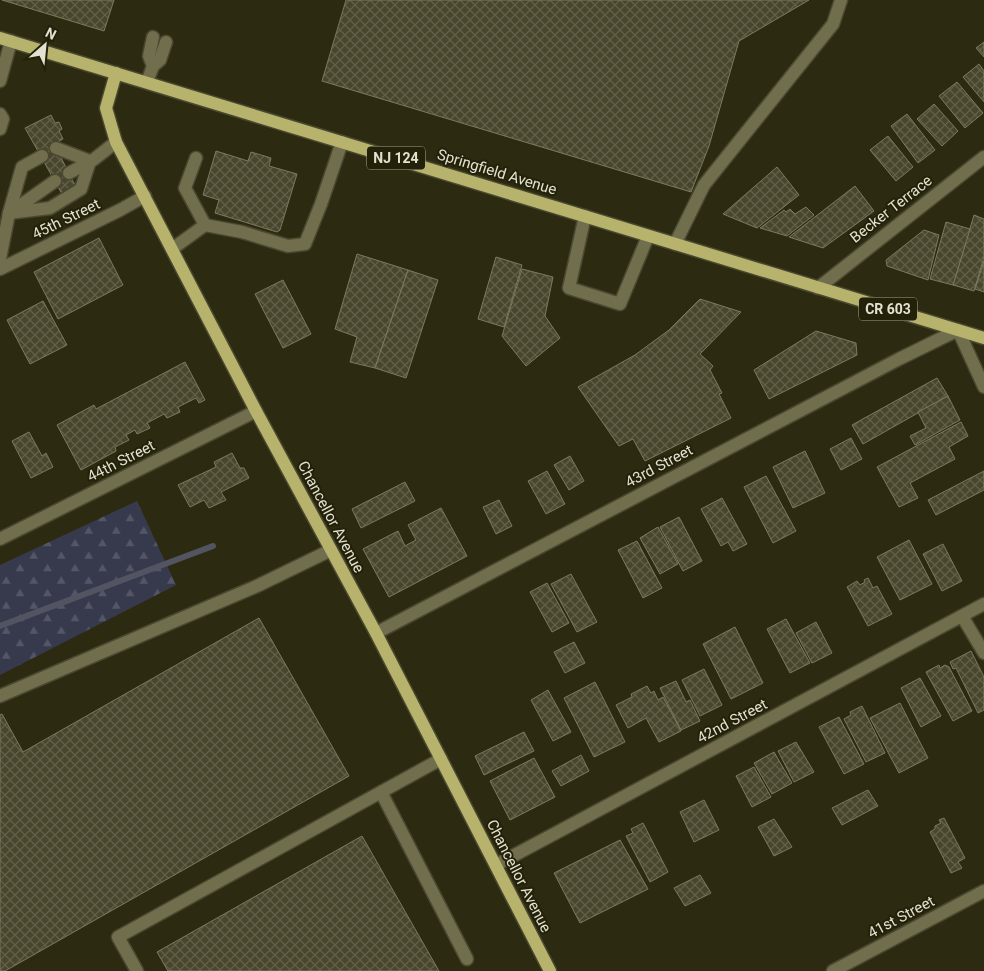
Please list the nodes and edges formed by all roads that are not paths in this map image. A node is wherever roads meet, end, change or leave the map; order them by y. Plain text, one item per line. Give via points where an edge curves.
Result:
1 (841, 0) edge
2 (153, 38) dead end
3 (6, 39) edge
4 (166, 42) dead end
5 (153, 66) junction
6 (116, 73) junction
7 (0, 81) edge
8 (147, 82) junction
9 (0, 114) edge
10 (0, 129) edge
11 (116, 142) junction
12 (342, 142) junction
13 (56, 148) dead end
14 (42, 156) dead end
15 (984, 157) edge
16 (196, 158) dead end
17 (90, 161) junction
18 (69, 173) dead end
19 (55, 181) dead end
20 (145, 196) junction
21 (9, 213) junction
22 (585, 216) junction
23 (205, 225) junction
24 (648, 236) junction
25 (675, 244) junction
26 (172, 249) junction
27 (700, 252) joint
28 (0, 259) edge
29 (0, 269) edge
30 (818, 288) junction
31 (958, 330) junction
32 (984, 338) edge
33 (984, 387) edge
34 (256, 411) junction
35 (0, 539) edge
36 (331, 550) junction
37 (984, 604) edge
38 (962, 616) junction
39 (376, 633) junction
40 (984, 653) edge
41 (0, 696) edge
42 (441, 759) junction
43 (382, 792) junction
44 (496, 865) junction
45 (984, 891) edge
46 (467, 959) dead end
47 (137, 971) edge
48 (550, 971) edge
49 (833, 971) edge

1 - 25 street via 833,24 704,185
2 - 5 street via 149,56
3 - 6 main road, Springfield Avenue / NJ 124
3 - 7 street
4 - 5 street via 160,60
5 - 8 street
6 - 8 main road, Springfield Avenue / NJ 124
6 - 11 main road, Chancellor Avenue via 106,108
8 - 12 main road, Springfield Avenue / NJ 124
9 - 10 street via 3,118
11 - 17 street
11 - 20 main road, Chancellor Avenue
12 - 22 main road, Springfield Avenue / NJ 124
12 - 23 street via 305,244 288,246
13 - 17 street
14 - 21 street via 22,167
15 - 30 street, Becker Terrace
16 - 23 street via 185,188
17 - 18 street
17 - 21 street via 81,189 50,208
19 - 21 street
20 - 26 main road, Chancellor Avenue
20 - 29 street, 45th Street
21 - 28 street
22 - 24 main road, Springfield Avenue / NJ 124
22 - 24 street via 569,288 620,304
23 - 26 street
24 - 25 main road, Springfield Avenue / NJ 124
25 - 27 main road, Springfield Avenue / NJ 124
26 - 34 main road, Chancellor Avenue
27 - 30 main road, Springfield Avenue / CR 603
30 - 31 main road, Springfield Avenue / CR 603
31 - 32 main road, Springfield Avenue / CR 603
31 - 33 street
31 - 39 street, 43rd Street
34 - 35 street, 44th Street
34 - 36 main road, Chancellor Avenue
36 - 39 main road, Chancellor Avenue
36 - 41 street via 257,586
37 - 38 street, 42nd Street
38 - 40 street
38 - 44 street, 42nd Street
39 - 42 main road, Chancellor Avenue
42 - 43 street
42 - 44 main road, Chancellor Avenue
43 - 46 street
43 - 47 street via 118,937
44 - 48 main road, Chancellor Avenue
45 - 49 street, 41st Street

